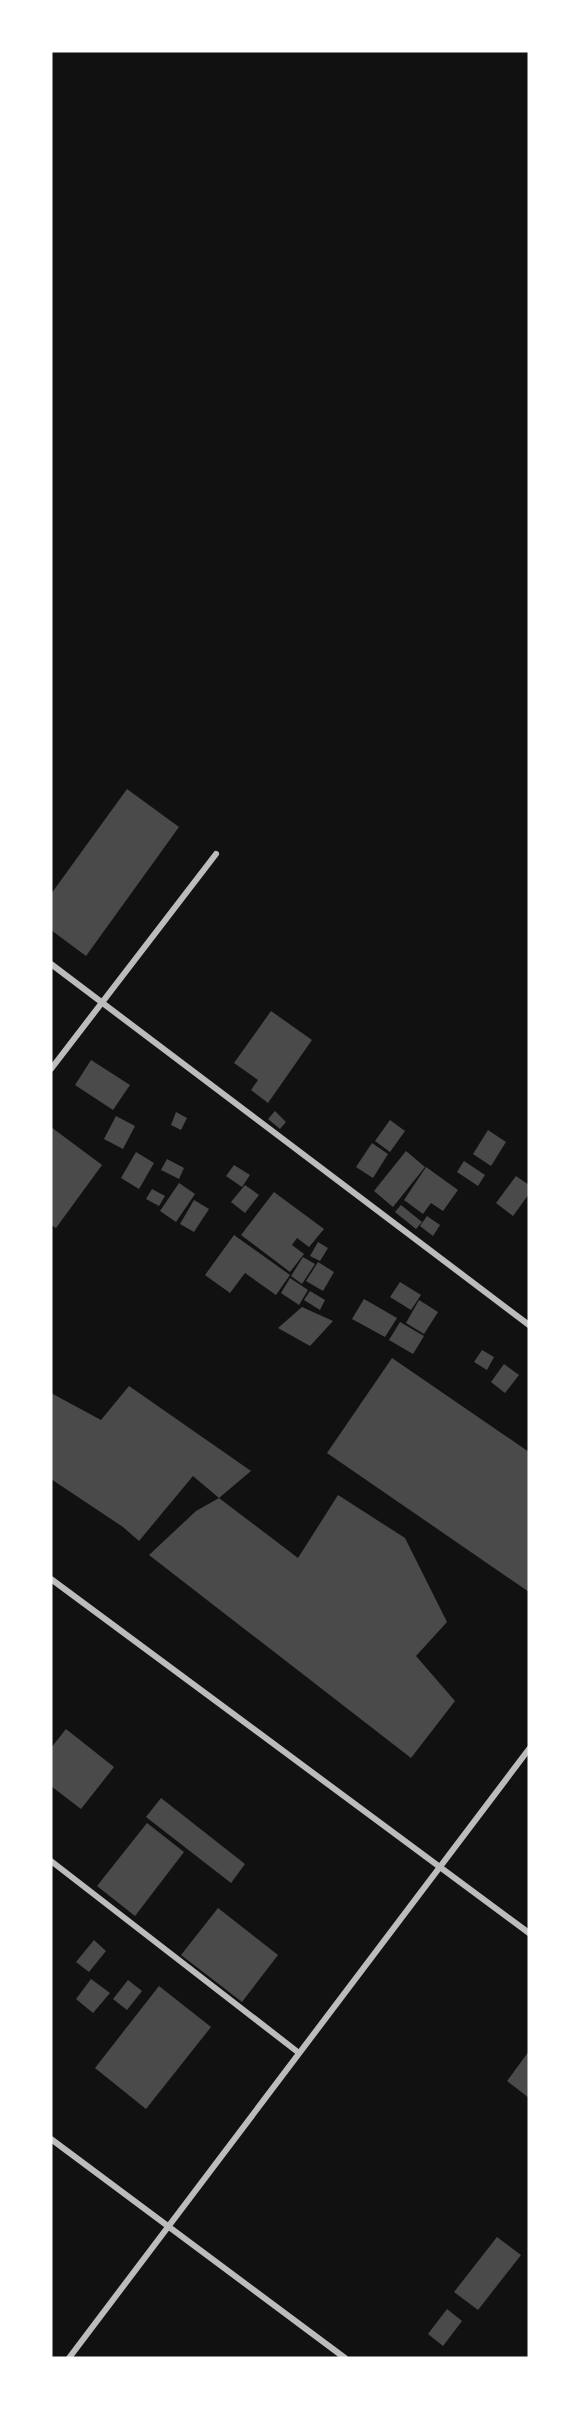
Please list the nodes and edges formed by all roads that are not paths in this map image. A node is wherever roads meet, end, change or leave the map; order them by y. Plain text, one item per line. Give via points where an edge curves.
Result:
1 (216, 854) dead end
2 (51, 964) edge
3 (103, 1001) junction
4 (51, 1069) edge
5 (529, 1325) edge
6 (51, 1579) edge
7 (529, 1749) edge
8 (51, 1861) edge
9 (439, 1867) junction
10 (529, 1933) edge
11 (299, 2053) junction
12 (51, 2139) edge
13 (168, 2226) junction
14 (69, 2358) edge
15 (345, 2358) edge

1 - 3 street
2 - 3 street
3 - 4 street
3 - 5 street
6 - 9 street
7 - 9 street
8 - 11 street
9 - 10 street
9 - 11 street
11 - 13 street
12 - 13 street
13 - 14 street
13 - 15 street

